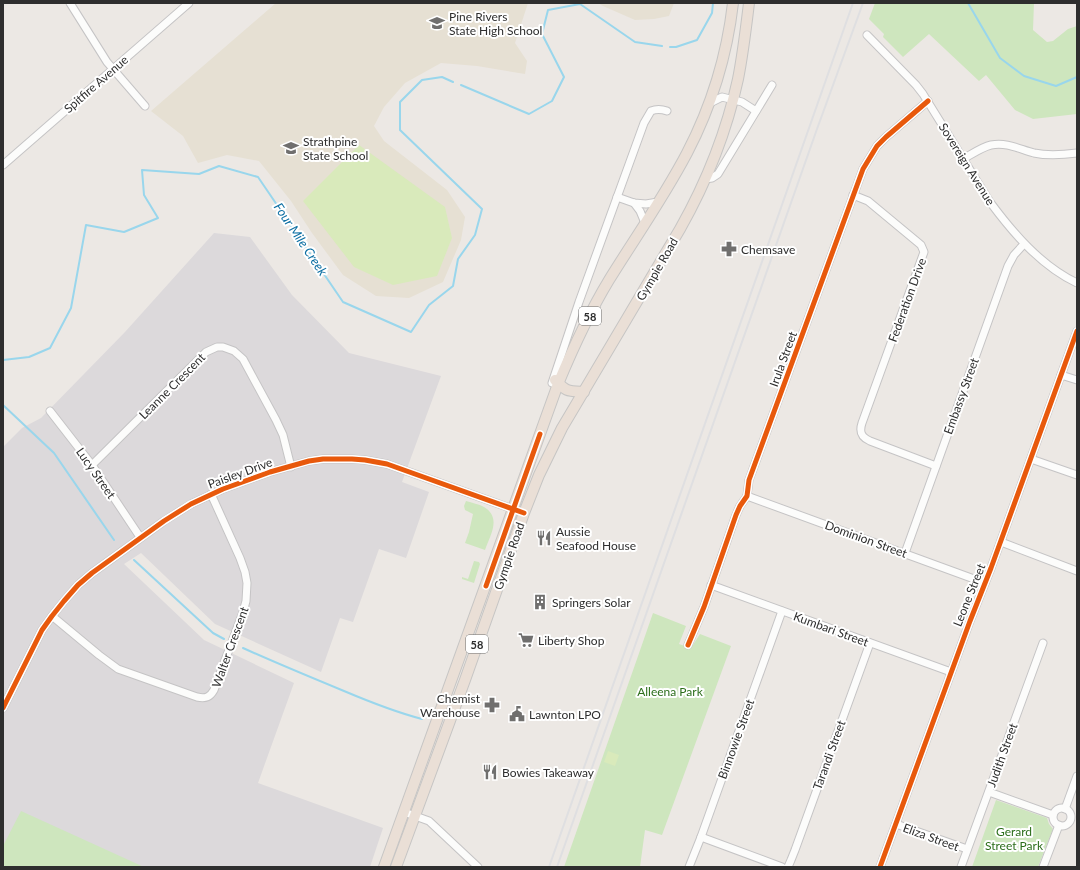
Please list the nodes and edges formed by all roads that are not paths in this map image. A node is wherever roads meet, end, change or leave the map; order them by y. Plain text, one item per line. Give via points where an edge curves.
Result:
1 (70, 3) edge
2 (733, 3) edge
3 (749, 3) edge
4 (187, 4) edge
5 (867, 35) dead end
6 (112, 70) junction
7 (772, 85) dead end
8 (733, 100) junction
9 (928, 101) junction
10 (708, 104) junction
11 (145, 106) dead end
12 (667, 110) dead end
13 (756, 111) junction
14 (1077, 153) edge
15 (963, 159) junction
16 (3, 165) edge
17 (705, 179) junction
18 (853, 195) junction
19 (617, 197) junction
20 (658, 202) junction
21 (634, 203) junction
22 (644, 224) junction
23 (1024, 244) junction
24 (1077, 283) edge
25 (1077, 331) edge
26 (1061, 375) junction
27 (1077, 380) edge
28 (556, 385) junction
29 (584, 392) junction
30 (50, 411) dead end
31 (1031, 459) junction
32 (92, 465) junction
33 (936, 466) junction
34 (291, 467) junction
35 (1077, 475) edge
36 (211, 494) junction
37 (747, 496) junction
38 (513, 509) junction
39 (524, 513) junction
40 (140, 537) junction
41 (1000, 542) junction
42 (905, 553) junction
43 (1077, 571) edge
44 (985, 583) junction
45 (711, 585) junction
46 (782, 611) junction
47 (52, 616) junction
48 (870, 643) junction
49 (1043, 643) dead end
50 (688, 645) dead end
51 (951, 672) junction
52 (3, 708) edge
53 (1077, 776) edge
54 (989, 792) junction
55 (1065, 808) junction
56 (404, 812) junction
57 (1053, 815) junction
58 (415, 816) junction
59 (1074, 822) edge
60 (896, 824) junction
61 (1059, 825) junction
62 (701, 837) junction
63 (967, 850) junction
64 (384, 867) edge
65 (396, 867) edge
66 (478, 867) edge
67 (689, 867) edge
68 (782, 867) edge
69 (788, 867) edge
70 (880, 867) edge
71 (961, 867) edge
72 (1043, 867) edge

1 - 6 street
2 - 10 highway, Gympie Road / 58 via 727,40
3 - 8 highway, Gympie Road / 58
4 - 6 street, Spitfire Avenue
5 - 9 street, Sovereign Avenue via 916,85
6 - 11 street
6 - 16 street, Spitfire Avenue
7 - 13 street
8 - 10 street via 722,97
8 - 13 street via 742,102
8 - 17 highway, Gympie Road / 58
9 - 15 street, Sovereign Avenue
9 - 18 street, Irula Street via 877,146 863,169
10 - 20 highway, Gympie Road / 58 via 688,152
12 - 19 street, Gympie Road via 654,110 648,115
13 - 17 street via 718,174
14 - 15 street via 1045,155 1002,144 990,145
15 - 23 street, Sovereign Avenue via 990,202
17 - 29 highway, Gympie Road / 58 via 680,229
18 - 33 street, Federation Drive via 868,201 921,245 924,252 859,436
18 - 37 street, Irula Street via 749,480
19 - 21 street
19 - 28 street, Gympie Road via 568,332
20 - 21 street
20 - 22 highway, Gympie Road / 58
21 - 22 street via 640,210
22 - 28 highway, Gympie Road / 58 via 598,300
23 - 24 street, Sovereign Avenue
23 - 33 street, Embassy Street via 1008,266
25 - 26 street, Leone Street
26 - 27 street
26 - 31 street, Leone Street
28 - 29 highway via 568,391
28 - 38 highway, Gympie Road / 58
29 - 39 highway, Gympie Road / 58 via 552,447
30 - 32 street, Lucy Street
31 - 35 street
31 - 41 street, Leone Street
32 - 34 street, Leanne Crescent via 206,352 223,347 234,351 243,359 276,420
32 - 40 street, Lucy Street
33 - 42 street, Embassy Street
34 - 36 street, Paisley Drive
34 - 38 street, Paisley Drive via 324,459 376,462
36 - 40 street, Paisley Drive
36 - 47 street, Walter Crescent via 246,572 247,593 243,612 214,690 208,698 197,698 118,668 99,656
37 - 42 street, Dominion Street
37 - 45 street, Irula Street via 736,515
38 - 39 street, Paisley Drive
38 - 56 highway, Gympie Road / 58
39 - 58 highway, Gympie Road / 58
40 - 47 street, Paisley Drive via 87,577
41 - 43 street
41 - 44 street, Leone Street
42 - 44 street, Dominion Street
44 - 51 street, Leone Street
45 - 46 street, Kumbari Street
45 - 50 street, Irula Street
46 - 48 street, Kumbari Street
46 - 62 street, Binnowie Street
47 - 52 street, Paisley Drive via 42,630
48 - 51 street, Kumbari Street
48 - 69 street, Tarandi Street
49 - 54 street, Judith Street
51 - 60 street, Leone Street
53 - 55 street
54 - 57 street
54 - 63 street, Judith Street
55 - 57 street via 1058,809
55 - 59 street
56 - 58 street
56 - 64 highway, Gympie Road / 58
57 - 61 street via 1054,821
58 - 65 highway, Gympie Road / 58
58 - 66 street via 429,821
59 - 61 street via 1065,826
60 - 63 street, Eliza Street
60 - 70 street, Leone Street
61 - 72 street
62 - 67 street, Binnowie Street
62 - 68 street
63 - 71 street, Judith Street

